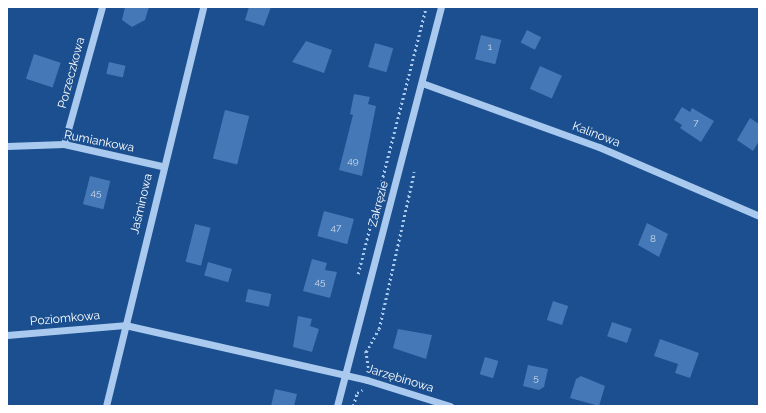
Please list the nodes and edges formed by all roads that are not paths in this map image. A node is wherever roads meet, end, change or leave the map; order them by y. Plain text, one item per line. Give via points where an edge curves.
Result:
1 (102, 7) edge
2 (203, 7) edge
3 (441, 7) edge
4 (422, 82) junction
5 (64, 144) junction
6 (7, 146) edge
7 (162, 166) junction
8 (759, 216) edge
9 (125, 325) junction
10 (7, 334) edge
11 (345, 376) junction
12 (106, 406) edge
13 (337, 406) edge
14 (450, 406) edge

1 - 5 street, Porzeczkowa
2 - 7 street, Jaśminowa
3 - 4 street, Zakręzie
4 - 8 street, Kalinowa via 599,147
4 - 11 street, Zakręzie
5 - 6 street, Rumiankowa
5 - 7 street, Rumiankowa
7 - 9 street, Jaśminowa
9 - 10 street, Poziomkowa
9 - 11 street, Poziomkowa
9 - 12 street, Jaśminowa
11 - 13 street, Zakręzie
11 - 14 street, Jarzębinowa

